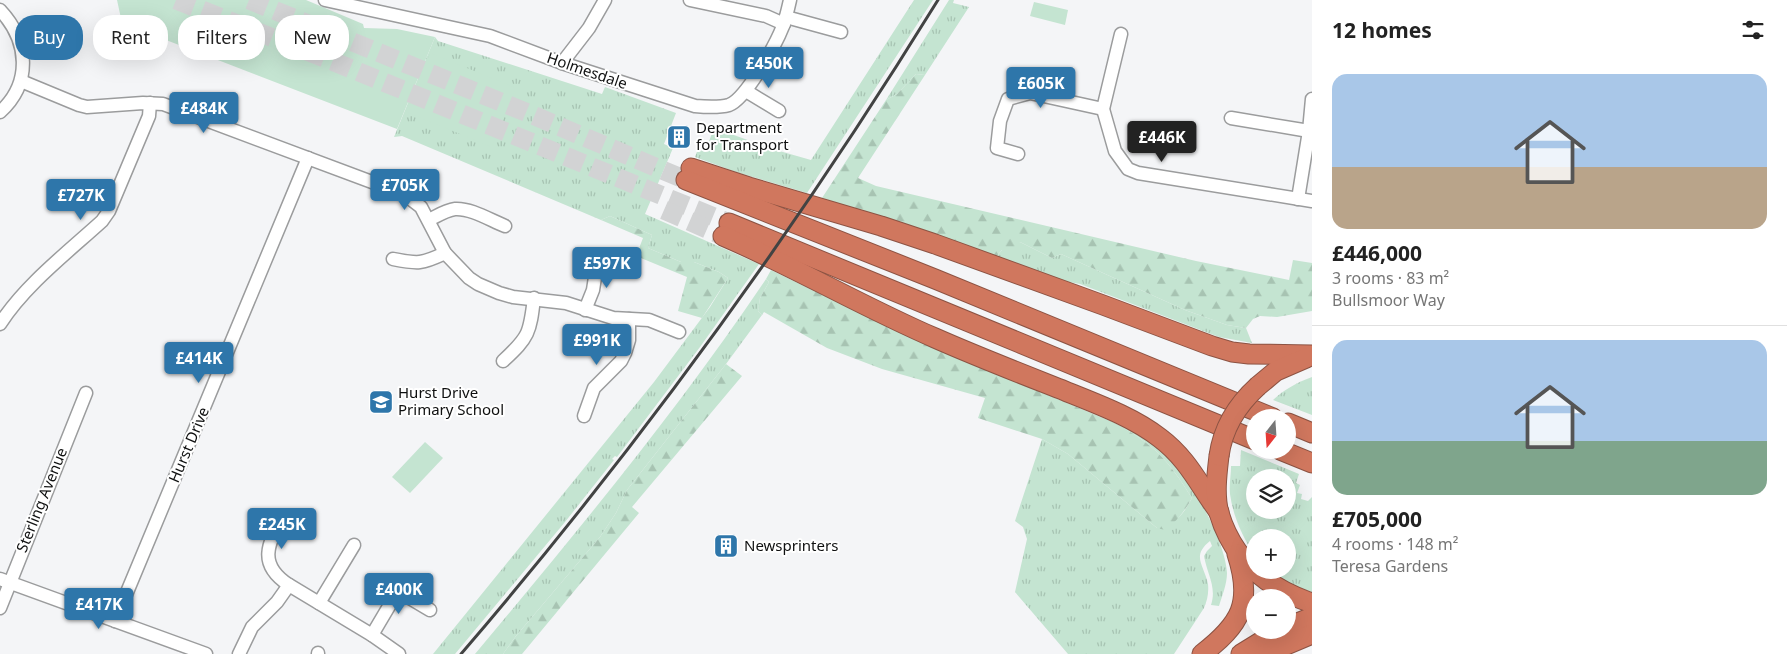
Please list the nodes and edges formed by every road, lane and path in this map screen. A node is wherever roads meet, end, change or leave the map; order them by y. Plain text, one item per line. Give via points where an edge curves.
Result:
1 (328, 0) edge
2 (605, 0) edge
3 (690, 0) edge
4 (790, 0) edge
5 (0, 10) edge
6 (785, 20) junction
7 (841, 32) dead end
8 (1121, 34) dead end
9 (562, 63) junction
10 (21, 81) junction
11 (746, 91) junction
12 (1312, 99) edge
13 (150, 102) junction
14 (1103, 109) junction
15 (779, 111) dead end
16 (0, 112) edge
17 (1231, 118) dead end
18 (1309, 131) junction
19 (1018, 154) dead end
20 (308, 158) junction
21 (1298, 199) junction
22 (1312, 201) edge
23 (429, 220) junction
24 (505, 226) dead end
25 (445, 254) junction
26 (598, 258) dead end
27 (393, 259) dead end
28 (534, 298) junction
29 (4, 308) edge
30 (585, 310) junction
31 (629, 319) junction
32 (0, 324) edge
33 (679, 332) dead end
34 (1312, 356) edge
35 (503, 361) dead end
36 (86, 393) dead end
37 (1251, 409) edge
38 (584, 416) dead end
39 (1296, 426) edge
40 (1312, 433) edge
41 (1246, 436) edge
42 (1296, 456) edge
43 (1312, 463) edge
44 (1219, 512) junction
45 (283, 516) dead end
46 (354, 545) dead end
47 (1236, 551) junction
48 (5, 581) edge
49 (289, 585) junction
50 (319, 603) junction
51 (1312, 603) edge
52 (0, 608) edge
53 (430, 610) dead end
54 (1312, 617) edge
55 (115, 621) junction
56 (1296, 624) edge
57 (1312, 634) edge
58 (372, 635) junction
59 (1265, 639) edge
60 (206, 654) edge
61 (239, 654) edge
62 (399, 654) edge
63 (1202, 654) edge
64 (1240, 654) edge
65 (1265, 654) edge

1 - 9 street, Holmesdale via 490,36
2 - 9 street via 589,28
3 - 6 street
4 - 6 street, Holmesdale
5 - 10 street via 14,28 22,51
6 - 7 street
6 - 11 street, Holmesdale via 777,41
8 - 14 street
9 - 11 street, Holmesdale via 694,106 730,104
10 - 13 street via 87,107
10 - 16 street via 15,96
11 - 15 street
12 - 18 street
13 - 20 street
13 - 29 street via 148,116 102,221
14 - 19 street via 1030,93 1008,99 1000,121 997,148
14 - 21 street via 1115,151 1128,169 1138,174
17 - 18 street
18 - 21 street
20 - 23 street via 393,190 416,202
20 - 55 street, Hurst Drive
21 - 22 street
23 - 24 street via 456,209
23 - 25 street
25 - 27 street via 424,263
25 - 28 street via 463,272 489,289 513,297
26 - 30 street via 593,290
28 - 30 street
28 - 35 street via 528,334
29 - 32 street
30 - 31 street
31 - 33 street via 657,322
31 - 38 street via 626,353 594,388
34 - 37 highway via 1232,352 926,241 749,187 689,174
34 - 44 highway, bridge via 1281,368 1258,386 1232,416 1222,438 1219,456
36 - 48 street, Sterling Avenue
39 - 40 highway
41 - 44 highway via 726,230 754,250 894,320 1138,424 1175,450
42 - 43 highway
44 - 47 highway
45 - 49 street via 270,541 268,554 274,572
46 - 50 street
47 - 51 highway via 1272,584
47 - 63 highway via 1244,577 1243,602 1228,632
48 - 52 street, Sterling Avenue
48 - 55 street
49 - 50 street
49 - 61 street via 252,627
50 - 58 street
53 - 58 street via 398,591
54 - 56 highway
55 - 60 street
57 - 65 highway
58 - 62 street
59 - 64 highway

